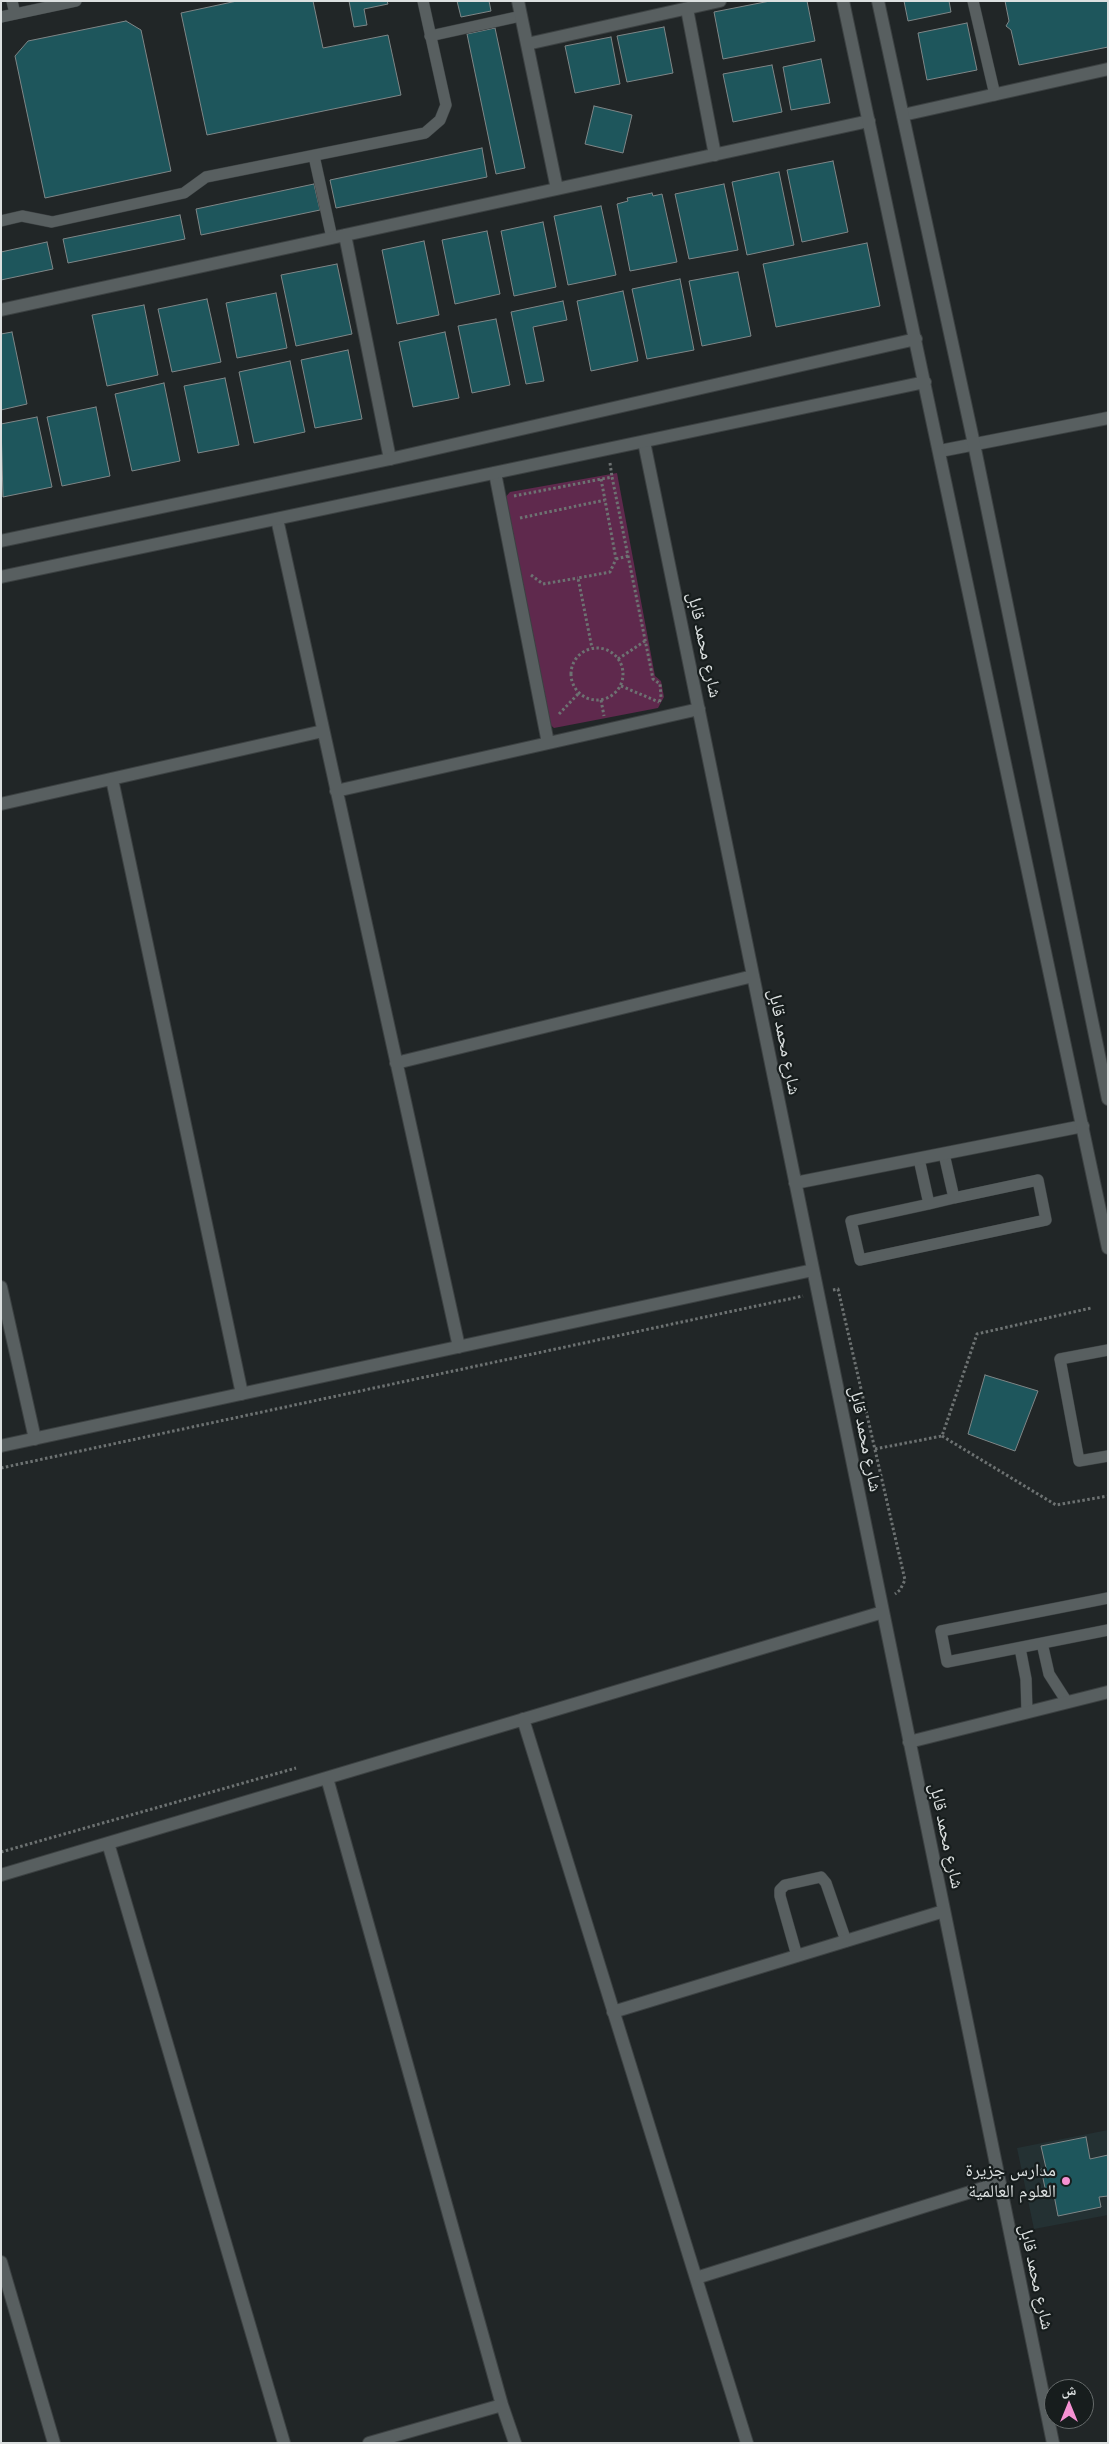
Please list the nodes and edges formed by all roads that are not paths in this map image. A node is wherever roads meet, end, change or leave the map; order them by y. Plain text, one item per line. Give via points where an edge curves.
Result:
1 (12, 1) edge
2 (76, 1) edge
3 (423, 1) edge
4 (518, 1) edge
5 (720, 1) edge
6 (843, 1) edge
7 (878, 1) edge
8 (973, 1) edge
9 (687, 8) junction
10 (15, 14) junction
11 (521, 16) junction
12 (1, 17) edge
13 (430, 36) junction
14 (527, 44) junction
15 (1108, 69) edge
16 (995, 95) junction
17 (903, 115) junction
18 (869, 121) junction
19 (716, 155) junction
20 (314, 156) junction
21 (557, 189) junction
22 (1, 221) edge
23 (338, 237) junction
24 (1, 310) edge
25 (916, 339) junction
26 (925, 382) junction
27 (1108, 418) edge
28 (644, 442) junction
29 (974, 444) junction
30 (940, 451) junction
31 (390, 459) junction
32 (495, 473) junction
33 (277, 519) junction
34 (1, 541) edge
35 (1, 577) edge
36 (699, 709) junction
37 (323, 731) junction
38 (548, 742) junction
39 (112, 779) junction
40 (336, 790) junction
41 (1, 804) edge
42 (753, 976) junction
43 (396, 1063) junction
44 (1108, 1099) edge
45 (1083, 1126) junction
46 (944, 1154) junction
47 (919, 1159) junction
48 (795, 1183) junction
49 (954, 1198) junction
50 (929, 1204) junction
51 (1108, 1248) edge
52 (813, 1270) junction
53 (1, 1287) edge
54 (459, 1347) junction
55 (1108, 1350) edge
56 (242, 1394) junction
57 (35, 1439) junction
58 (1, 1446) edge
59 (1108, 1456) edge
60 (1108, 1598) edge
61 (883, 1612) junction
62 (1108, 1630) edge
63 (1042, 1643) junction
64 (1020, 1648) junction
65 (1108, 1692) edge
66 (1067, 1702) junction
67 (1027, 1712) junction
68 (523, 1719) junction
69 (909, 1742) junction
70 (327, 1778) junction
71 (108, 1843) junction
72 (1, 1875) edge
73 (944, 1911) junction
74 (846, 1941) junction
75 (797, 1956) junction
76 (613, 2012) junction
77 (999, 2183) junction
78 (1, 2262) edge
79 (696, 2278) junction
80 (502, 2405) junction
81 (54, 2443) edge
82 (284, 2443) edge
83 (369, 2443) edge
84 (514, 2443) edge
85 (747, 2443) edge
86 (1052, 2443) edge

1 - 10 lane
2 - 10 lane
3 - 13 lane
4 - 11 street
5 - 9 street
6 - 18 street
7 - 17 street
8 - 16 lane
9 - 14 street
9 - 19 street
10 - 12 lane
11 - 13 lane
11 - 14 street
13 - 20 lane via 446,105 440,120 425,133
14 - 21 street
15 - 16 street
16 - 17 street
17 - 29 street
18 - 19 street
18 - 25 street
19 - 21 street
20 - 22 lane via 206,177 184,193 52,222 22,216
20 - 23 lane
21 - 23 street
23 - 24 street
23 - 31 street
25 - 26 street
25 - 31 street
26 - 28 street
26 - 30 street
27 - 29 street
28 - 32 street
28 - 36 street, شارع محمد قابل
29 - 30 street
29 - 44 street
30 - 45 street
31 - 34 street
32 - 33 street
32 - 38 street
33 - 35 street
33 - 37 street
36 - 38 street
36 - 42 street, شارع محمد قابل
37 - 39 street
37 - 40 street
38 - 40 street
39 - 41 street
39 - 56 street
40 - 43 street
42 - 43 street
42 - 48 street, شارع محمد قابل
43 - 54 street
45 - 46 street
45 - 51 street
46 - 47 street
46 - 49 lane
47 - 48 street
47 - 50 lane
48 - 52 street, شارع محمد قابل
49 - 50 lane
49 - 50 lane via 1038,1180 1046,1220 860,1260 852,1221
52 - 54 street
52 - 61 street, شارع محمد قابل
53 - 57 street
54 - 56 street
55 - 59 lane via 1060,1358 1079,1461
56 - 57 street
57 - 58 street
60 - 64 lane via 941,1631 947,1662
61 - 68 street
61 - 69 street, شارع محمد قابل
62 - 63 lane
63 - 64 lane
63 - 66 lane via 1049,1674
64 - 67 lane via 1026,1679
65 - 66 street
66 - 67 street
67 - 69 street
68 - 70 street
68 - 76 street
69 - 73 street, شارع محمد قابل
70 - 71 street
70 - 80 street
71 - 72 street
71 - 82 street
73 - 74 street
73 - 77 street, شارع محمد قابل
74 - 75 street
74 - 75 lane via 821,1877 785,1885 780,1896
75 - 76 street
76 - 79 street
77 - 79 street
77 - 86 street, شارع محمد قابل
78 - 81 street
79 - 85 street
80 - 83 street
80 - 84 street

